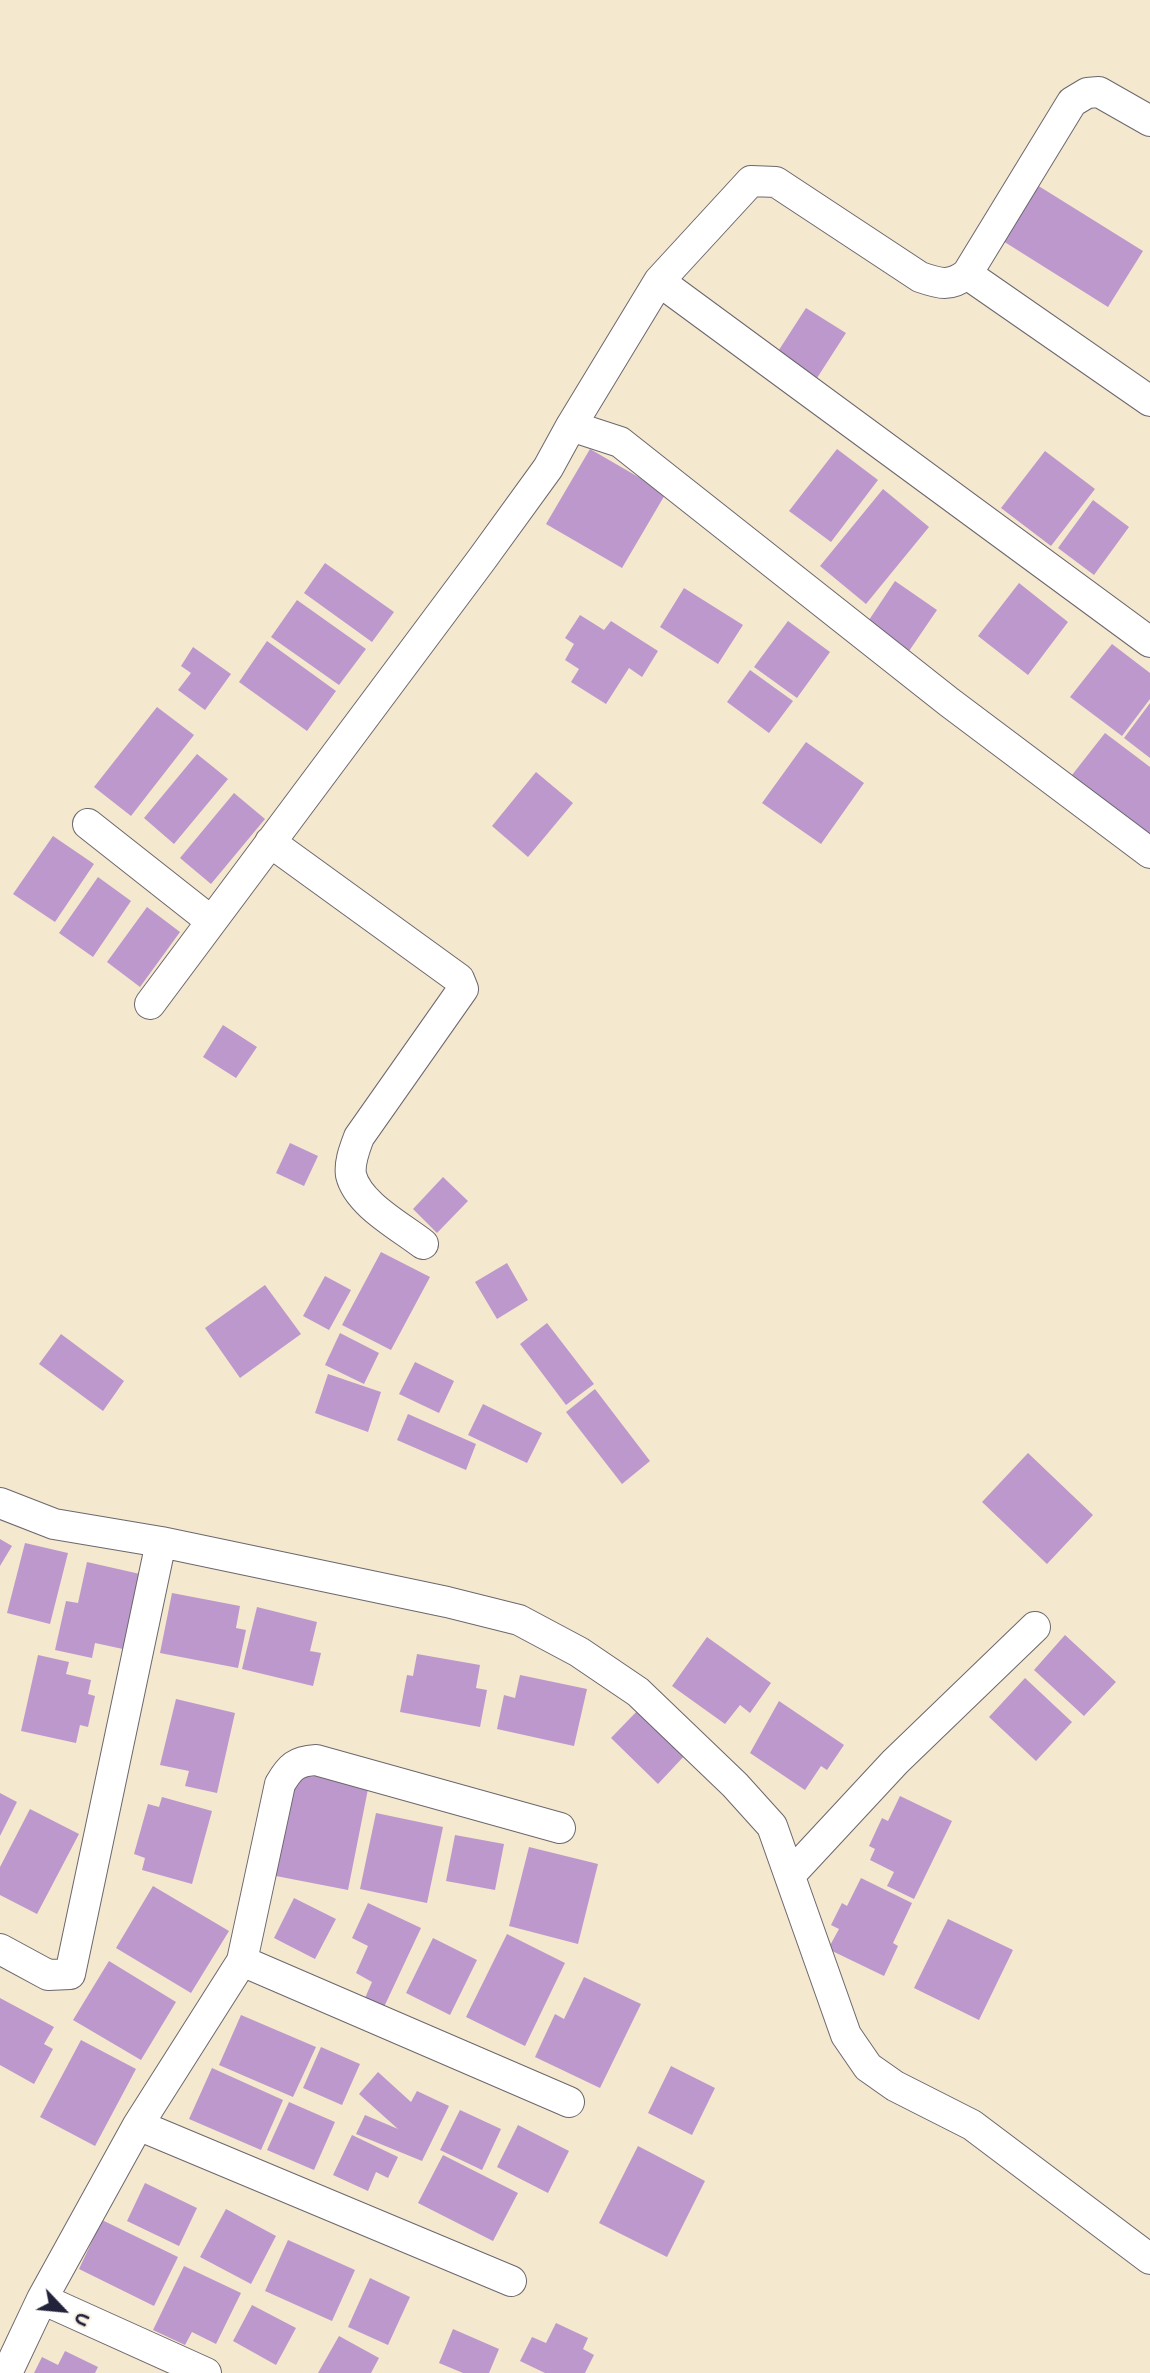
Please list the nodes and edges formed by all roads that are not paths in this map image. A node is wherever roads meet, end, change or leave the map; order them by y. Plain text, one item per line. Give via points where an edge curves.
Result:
1 (1150, 121) edge
2 (967, 274) junction
3 (659, 281) junction
4 (1150, 401) edge
5 (570, 426) junction
6 (1150, 642) edge
7 (88, 824) dead end
8 (270, 842) junction
9 (1150, 853) edge
10 (211, 921) junction
11 (150, 1004) dead end
12 (422, 1244) dead end
13 (0, 1503) edge
14 (161, 1542) junction
15 (1035, 1627) dead end
16 (560, 1828) dead end
17 (790, 1875) junction
18 (0, 1949) edge
19 (242, 1961) junction
20 (569, 2102) dead end
21 (138, 2125) junction
22 (1150, 2259) edge
23 (511, 2281) dead end
24 (41, 2299) junction
25 (7, 2373) edge
26 (206, 2373) edge

1 - 2 street via 1099,92 1072,102
2 - 3 street via 955,283 941,285 920,277 776,181 765,179 751,181
2 - 4 street
3 - 5 street
3 - 6 street
5 - 8 street via 540,480
5 - 9 street via 620,442 949,702
7 - 10 street
8 - 10 street
8 - 12 street via 459,979 463,989 359,1137 352,1156 351,1174 360,1194
10 - 11 street
13 - 14 street via 54,1524
14 - 17 street via 519,1620 579,1652 638,1692 772,1826
14 - 18 street via 70,1975 48,1975
15 - 17 street via 895,1762
16 - 19 street via 316,1760 300,1761 288,1769 280,1784
17 - 22 street via 846,2035 869,2067 895,2086 971,2125
19 - 20 street
19 - 21 street
21 - 23 street
21 - 24 street
24 - 25 street
24 - 26 street

